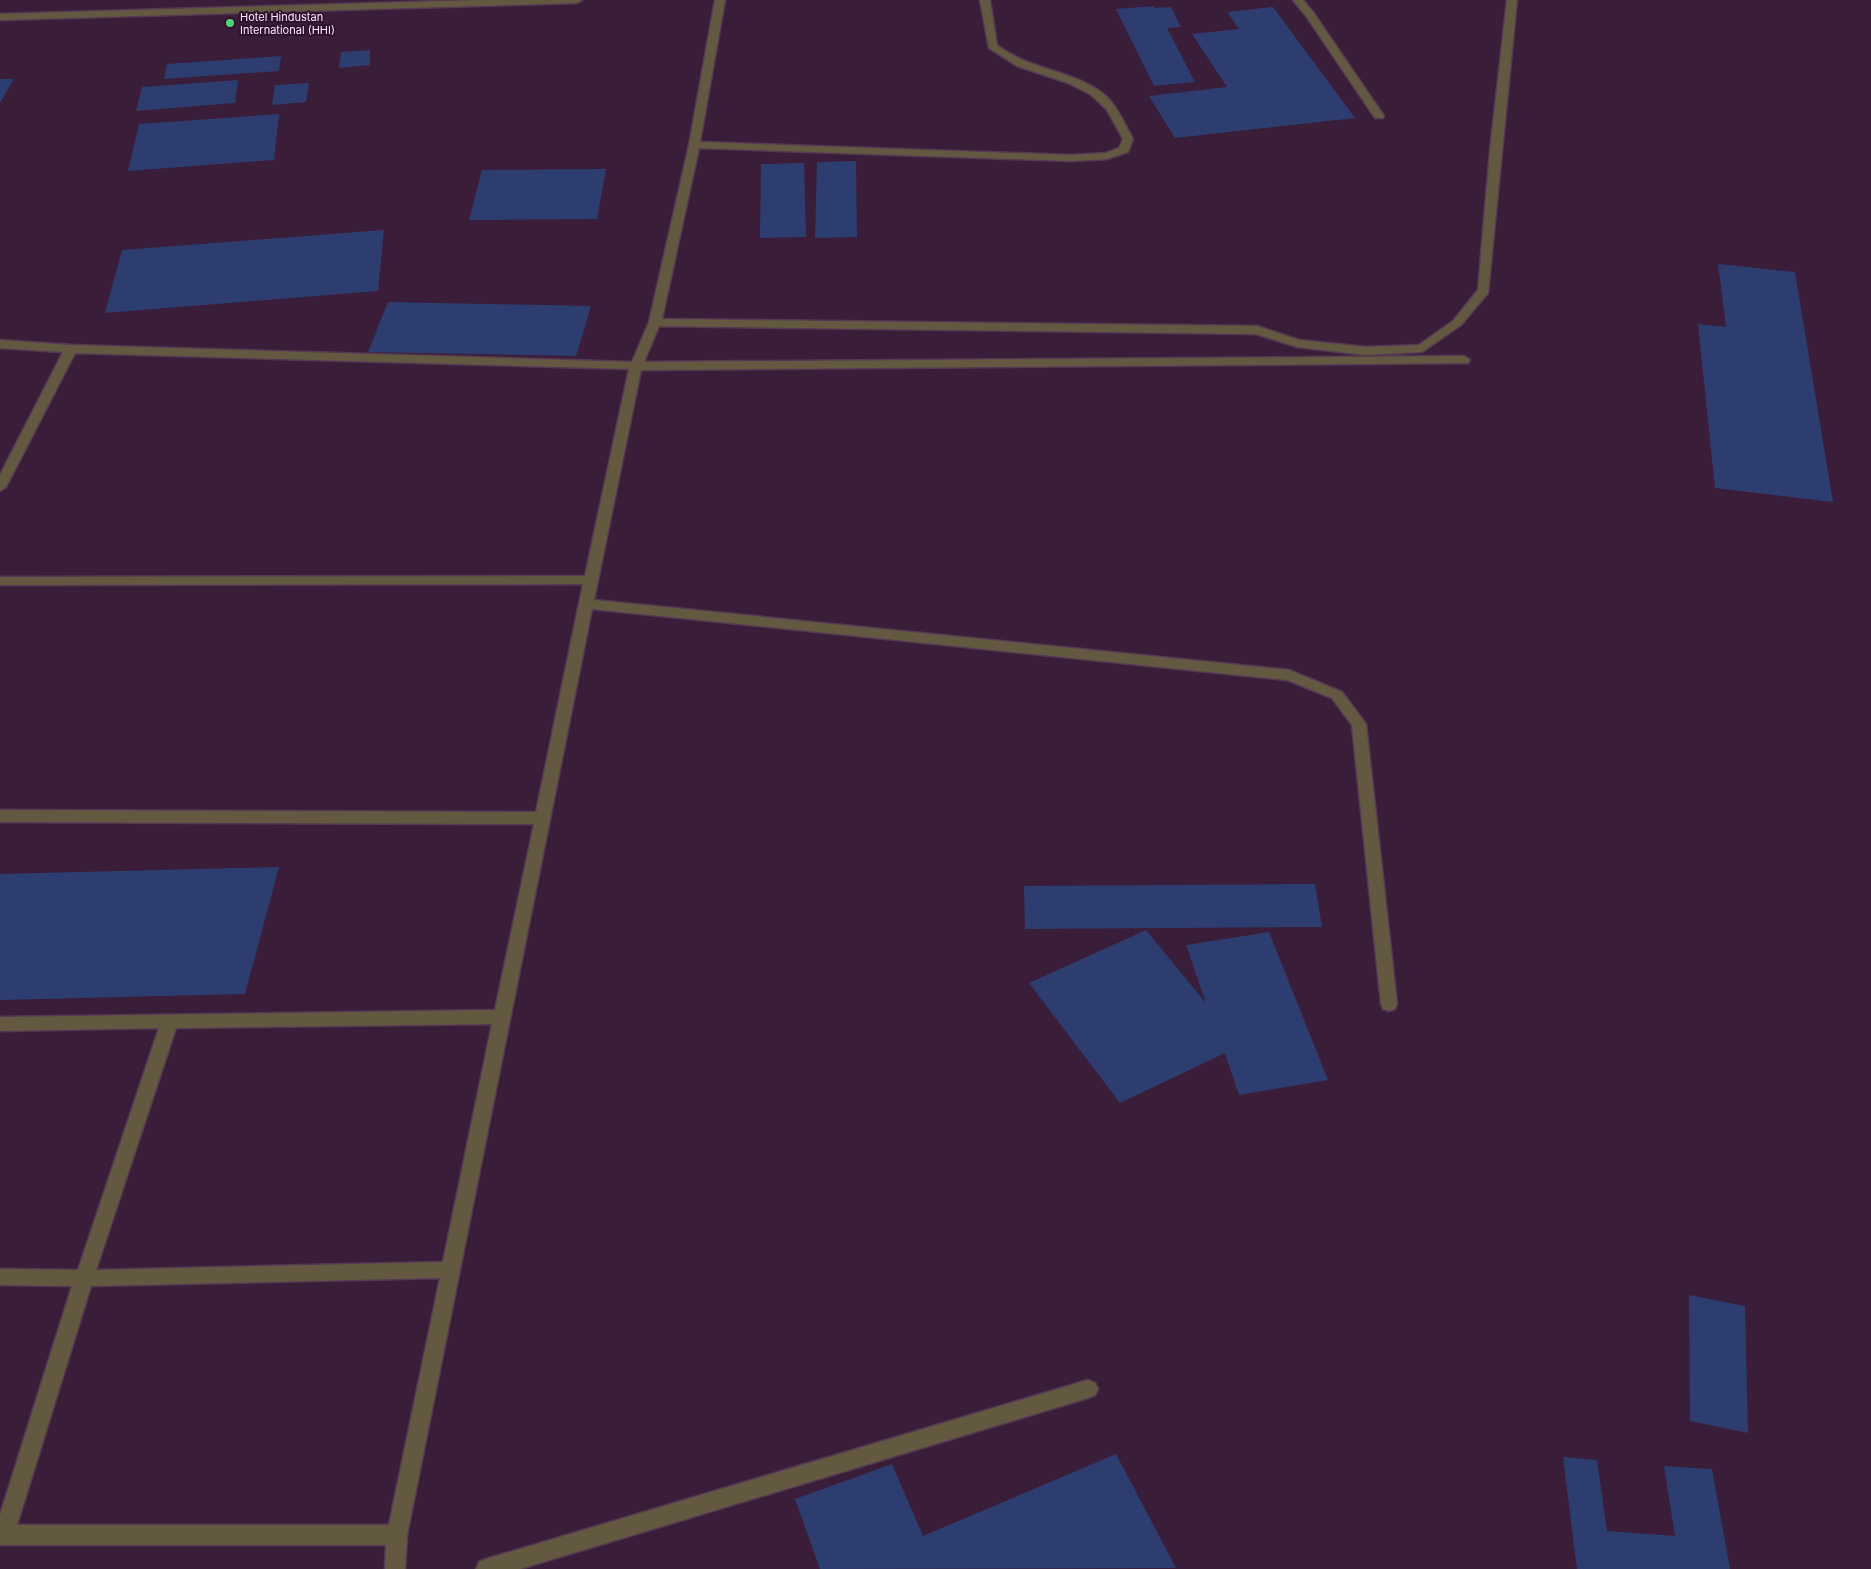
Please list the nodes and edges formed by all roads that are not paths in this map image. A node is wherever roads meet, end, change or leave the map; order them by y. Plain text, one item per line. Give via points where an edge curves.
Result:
1 (577, 0) edge
2 (720, 0) edge
3 (985, 0) edge
4 (1298, 0) edge
5 (1512, 0) edge
6 (0, 17) edge
7 (1378, 116) dead end
8 (694, 145) junction
9 (655, 322) junction
10 (0, 344) edge
11 (71, 349) junction
12 (1464, 360) dead end
13 (636, 366) junction
14 (0, 486) edge
15 (591, 580) junction
16 (0, 582) edge
17 (586, 604) junction
18 (0, 816) edge
19 (543, 818) junction
20 (1389, 1004) dead end
21 (502, 1017) junction
22 (170, 1021) junction
23 (0, 1024) edge
24 (450, 1270) junction
25 (0, 1277) edge
26 (84, 1278) junction
27 (1088, 1389) dead end
28 (2, 1535) edge
29 (396, 1535) junction
30 (395, 1569) edge
31 (486, 1569) edge

1 - 6 street
2 - 8 street
3 - 8 street via 992,46 1026,66 1096,94 1111,107 1128,139 1124,150 1108,156 1072,158
4 - 7 street
5 - 9 street via 1484,291 1457,323 1422,348 1356,350 1297,343 1257,330
8 - 9 street
9 - 13 street
10 - 11 street
11 - 13 street
11 - 14 street
12 - 13 street
13 - 15 street
15 - 16 street
15 - 17 street
17 - 19 street
17 - 20 street via 1289,675 1337,695 1359,724
18 - 19 street
19 - 21 street
21 - 22 street
21 - 24 street
22 - 23 street
22 - 26 street
24 - 26 street
24 - 29 street
25 - 26 street
26 - 28 street
27 - 31 street
28 - 29 street
29 - 30 street

